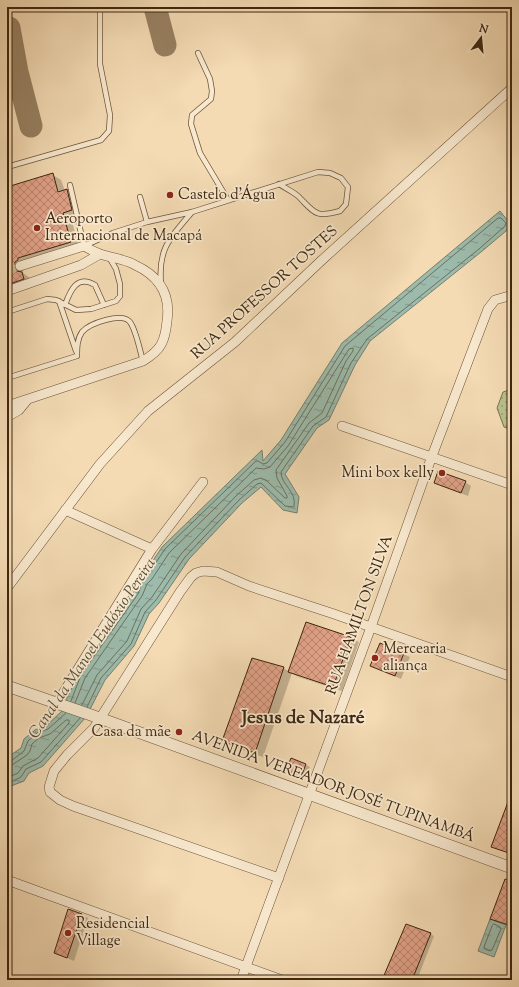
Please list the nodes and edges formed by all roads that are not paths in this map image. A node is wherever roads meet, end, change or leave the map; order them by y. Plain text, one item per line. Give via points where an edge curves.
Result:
1 (100, 7) edge
2 (198, 53) dead end
3 (512, 88) edge
4 (7, 168) edge
5 (279, 184) junction
6 (70, 185) dead end
7 (140, 197) dead end
8 (228, 200) junction
9 (192, 212) junction
10 (147, 222) junction
11 (84, 246) junction
12 (104, 255) junction
13 (20, 266) tunnel mouth
14 (162, 285) junction
15 (7, 292) edge
16 (512, 295) edge
17 (59, 301) junction
18 (64, 305) junction
19 (104, 305) junction
20 (7, 312) edge
21 (77, 356) junction
22 (143, 361) junction
23 (7, 378) edge
24 (28, 399) junction
25 (7, 406) edge
26 (7, 417) edge
27 (342, 426) dead end
28 (432, 456) junction
29 (203, 482) dead end
30 (512, 485) edge
31 (65, 510) junction
32 (152, 549) junction
33 (7, 588) edge
34 (371, 627) junction
35 (512, 677) edge
36 (7, 686) edge
37 (59, 703) junction
38 (95, 717) junction
39 (310, 794) junction
40 (512, 868) edge
41 (279, 878) junction
42 (7, 880) edge
43 (246, 967) junction
44 (241, 980) edge
45 (282, 980) edge

1 - 4 lane via 100,64 110,115 110,130 101,140
2 - 8 lane via 210,79 212,91 211,99 192,115 191,124 200,153
3 - 31 street, RUA PROFESSOR TOSTES via 235,342 148,411 100,464
5 - 5 lane via 297,195 315,213 327,215 340,211 346,204 348,187 341,178 330,173 318,172
5 - 8 lane
6 - 11 lane
7 - 10 lane
8 - 9 lane
9 - 10 lane
9 - 14 lane via 166,245 160,262
10 - 11 lane
11 - 12 street
11 - 13 street
12 - 14 street via 134,264 147,271
12 - 15 street
12 - 19 lane via 116,269 120,296 116,301
14 - 22 street via 168,306 166,327 160,348
16 - 28 street, RUA HAMILTON SILVA via 495,300 488,309
17 - 18 lane
17 - 20 lane via 47,299
17 - 21 lane
18 - 19 lane via 76,310
18 - 19 lane via 74,285 87,282 95,285
21 - 22 lane via 83,331 98,323 121,317 130,322 133,328
21 - 23 lane
22 - 24 street
24 - 25 street
24 - 26 street via 19,410
27 - 28 street
28 - 30 street
28 - 34 street, RUA HAMILTON SILVA
29 - 32 street
31 - 32 street
31 - 33 street, RUA PROFESSOR TOSTES
32 - 37 street
34 - 35 street
34 - 38 street via 249,586 217,572 204,571 191,577
34 - 39 street, RUA HAMILTON SILVA
36 - 37 street, AVENIDA VEREADOR JOSÉ TUPINAMBÁ
37 - 38 street, AVENIDA VEREADOR JOSÉ TUPINAMBÁ
38 - 39 street, AVENIDA VEREADOR JOSÉ TUPINAMBÁ
38 - 41 street via 94,728 54,771 50,792 60,800 83,809
39 - 40 street, AVENIDA VEREADOR JOSÉ TUPINAMBÁ
39 - 41 street, RUA HAMILTON SILVA
41 - 43 street, RUA HAMILTON SILVA
42 - 43 street
43 - 44 street, RUA HAMILTON SILVA
43 - 45 street

